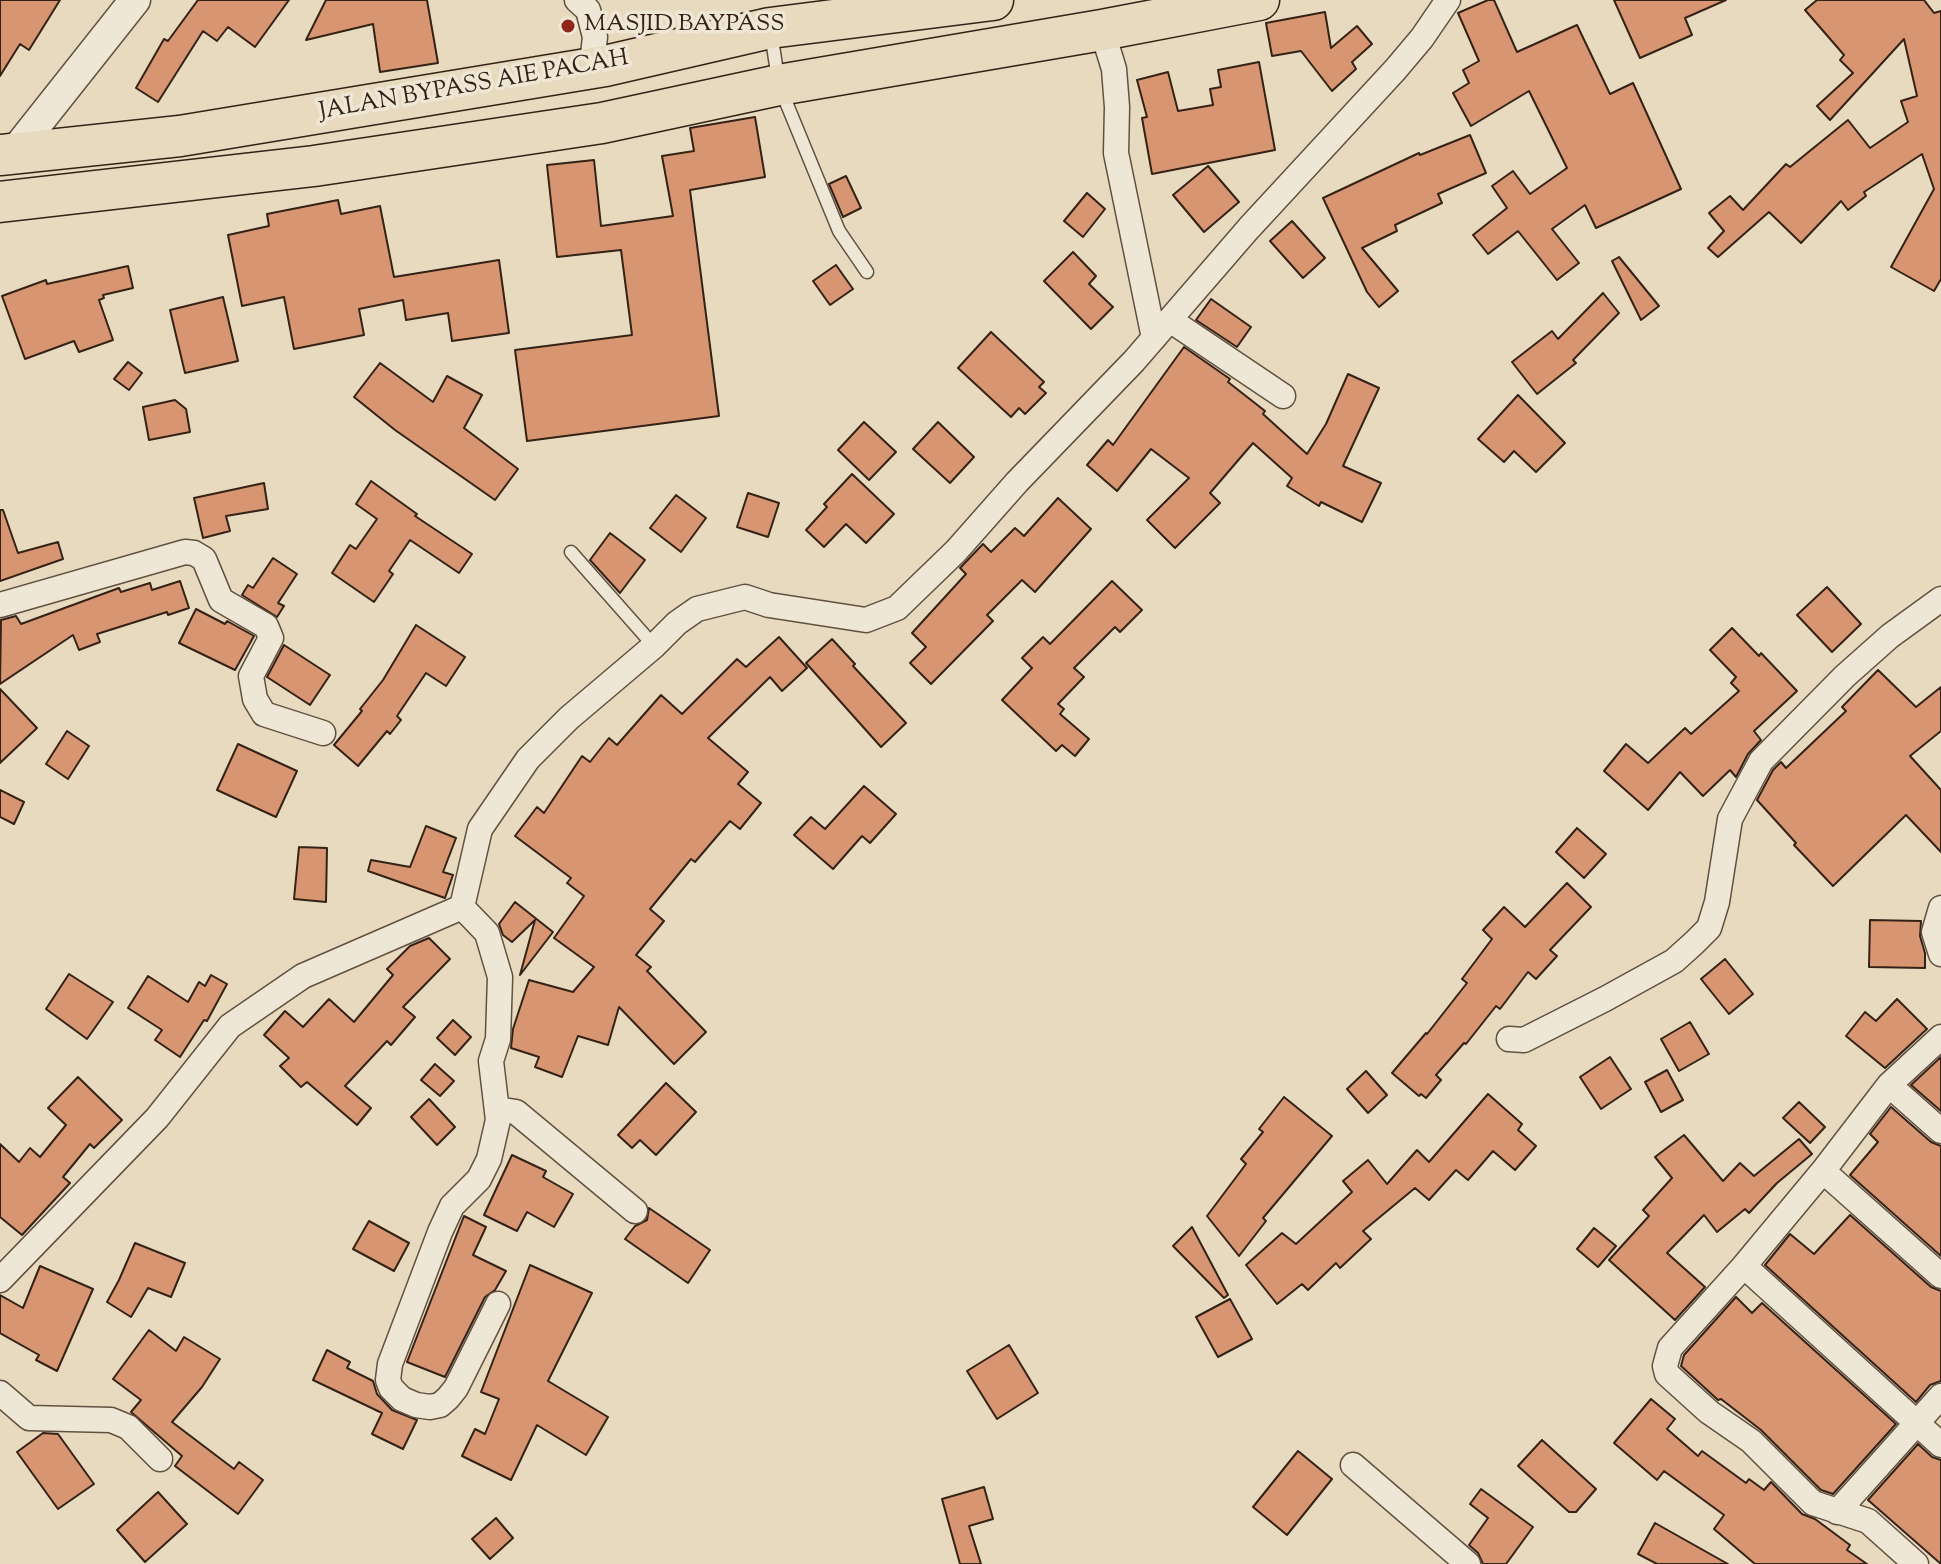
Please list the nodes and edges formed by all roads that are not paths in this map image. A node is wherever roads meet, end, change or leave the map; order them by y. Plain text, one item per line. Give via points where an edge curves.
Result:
1 (135, 0) edge
2 (577, 0) edge
3 (993, 0) edge
4 (1259, 0) edge
5 (1448, 0) edge
6 (770, 28) junction
7 (1102, 30) junction
8 (605, 66) junction
9 (779, 85) junction
10 (7, 154) edge
11 (0, 202) edge
12 (867, 272) dead end
13 (1162, 329) junction
14 (1283, 396) dead end
15 (571, 552) dead end
16 (1941, 599) edge
17 (0, 605) edge
18 (654, 646) junction
19 (323, 733) dead end
20 (462, 907) junction
21 (1941, 908) edge
22 (1941, 954) edge
23 (1941, 1037) edge
24 (1509, 1039) dead end
25 (1889, 1085) junction
26 (497, 1109) junction
27 (1941, 1131) edge
28 (1823, 1171) junction
29 (635, 1211) dead end
30 (1744, 1266) junction
31 (1941, 1276) edge
32 (0, 1280) edge
33 (498, 1304) dead end
34 (0, 1393) edge
35 (1941, 1396) edge
36 (1916, 1424) junction
37 (1941, 1445) edge
38 (160, 1459) dead end
39 (1353, 1465) dead end
40 (1837, 1512) junction
41 (1468, 1564) edge
42 (1916, 1564) edge

1 - 10 street
2 - 8 street via 588,10 595,37 592,64
3 - 6 highway, JALAN BYPASS AIE PACAH
4 - 7 highway
5 - 13 street via 1395,70
6 - 8 highway, JALAN BYPASS AIE PACAH
6 - 9 lane
7 - 9 highway
7 - 13 street via 1114,69 1116,153
8 - 10 highway, JALAN BYPASS AIE PACAH via 180,136
9 - 11 highway via 602,123 314,166
9 - 12 lane via 839,231
13 - 14 street
13 - 18 street via 897,608 866,620 745,597 697,609
15 - 18 lane
16 - 24 street via 1845,676 1761,761 1730,819 1709,928 1674,961 1524,1040
17 - 19 street via 194,553 204,559 221,600 266,626 271,638 251,676 264,714
18 - 20 street via 528,759 480,829
20 - 26 street via 487,933 500,977 498,1039 491,1061
20 - 32 street via 303,976 230,1026 157,1118
21 - 22 street via 1934,932
23 - 25 street
25 - 27 street
25 - 28 street
26 - 29 street via 516,1112
26 - 33 street via 489,1159 479,1179 452,1206 440,1232 390,1364 391,1388 416,1405 440,1405 456,1388
28 - 30 street
28 - 31 street
30 - 36 street
30 - 40 street via 1670,1348 1667,1374 1751,1441 1813,1503
34 - 38 street via 29,1418 111,1420 128,1427
35 - 36 street
36 - 37 street
36 - 40 street
39 - 41 street
40 - 42 street via 1868,1521

